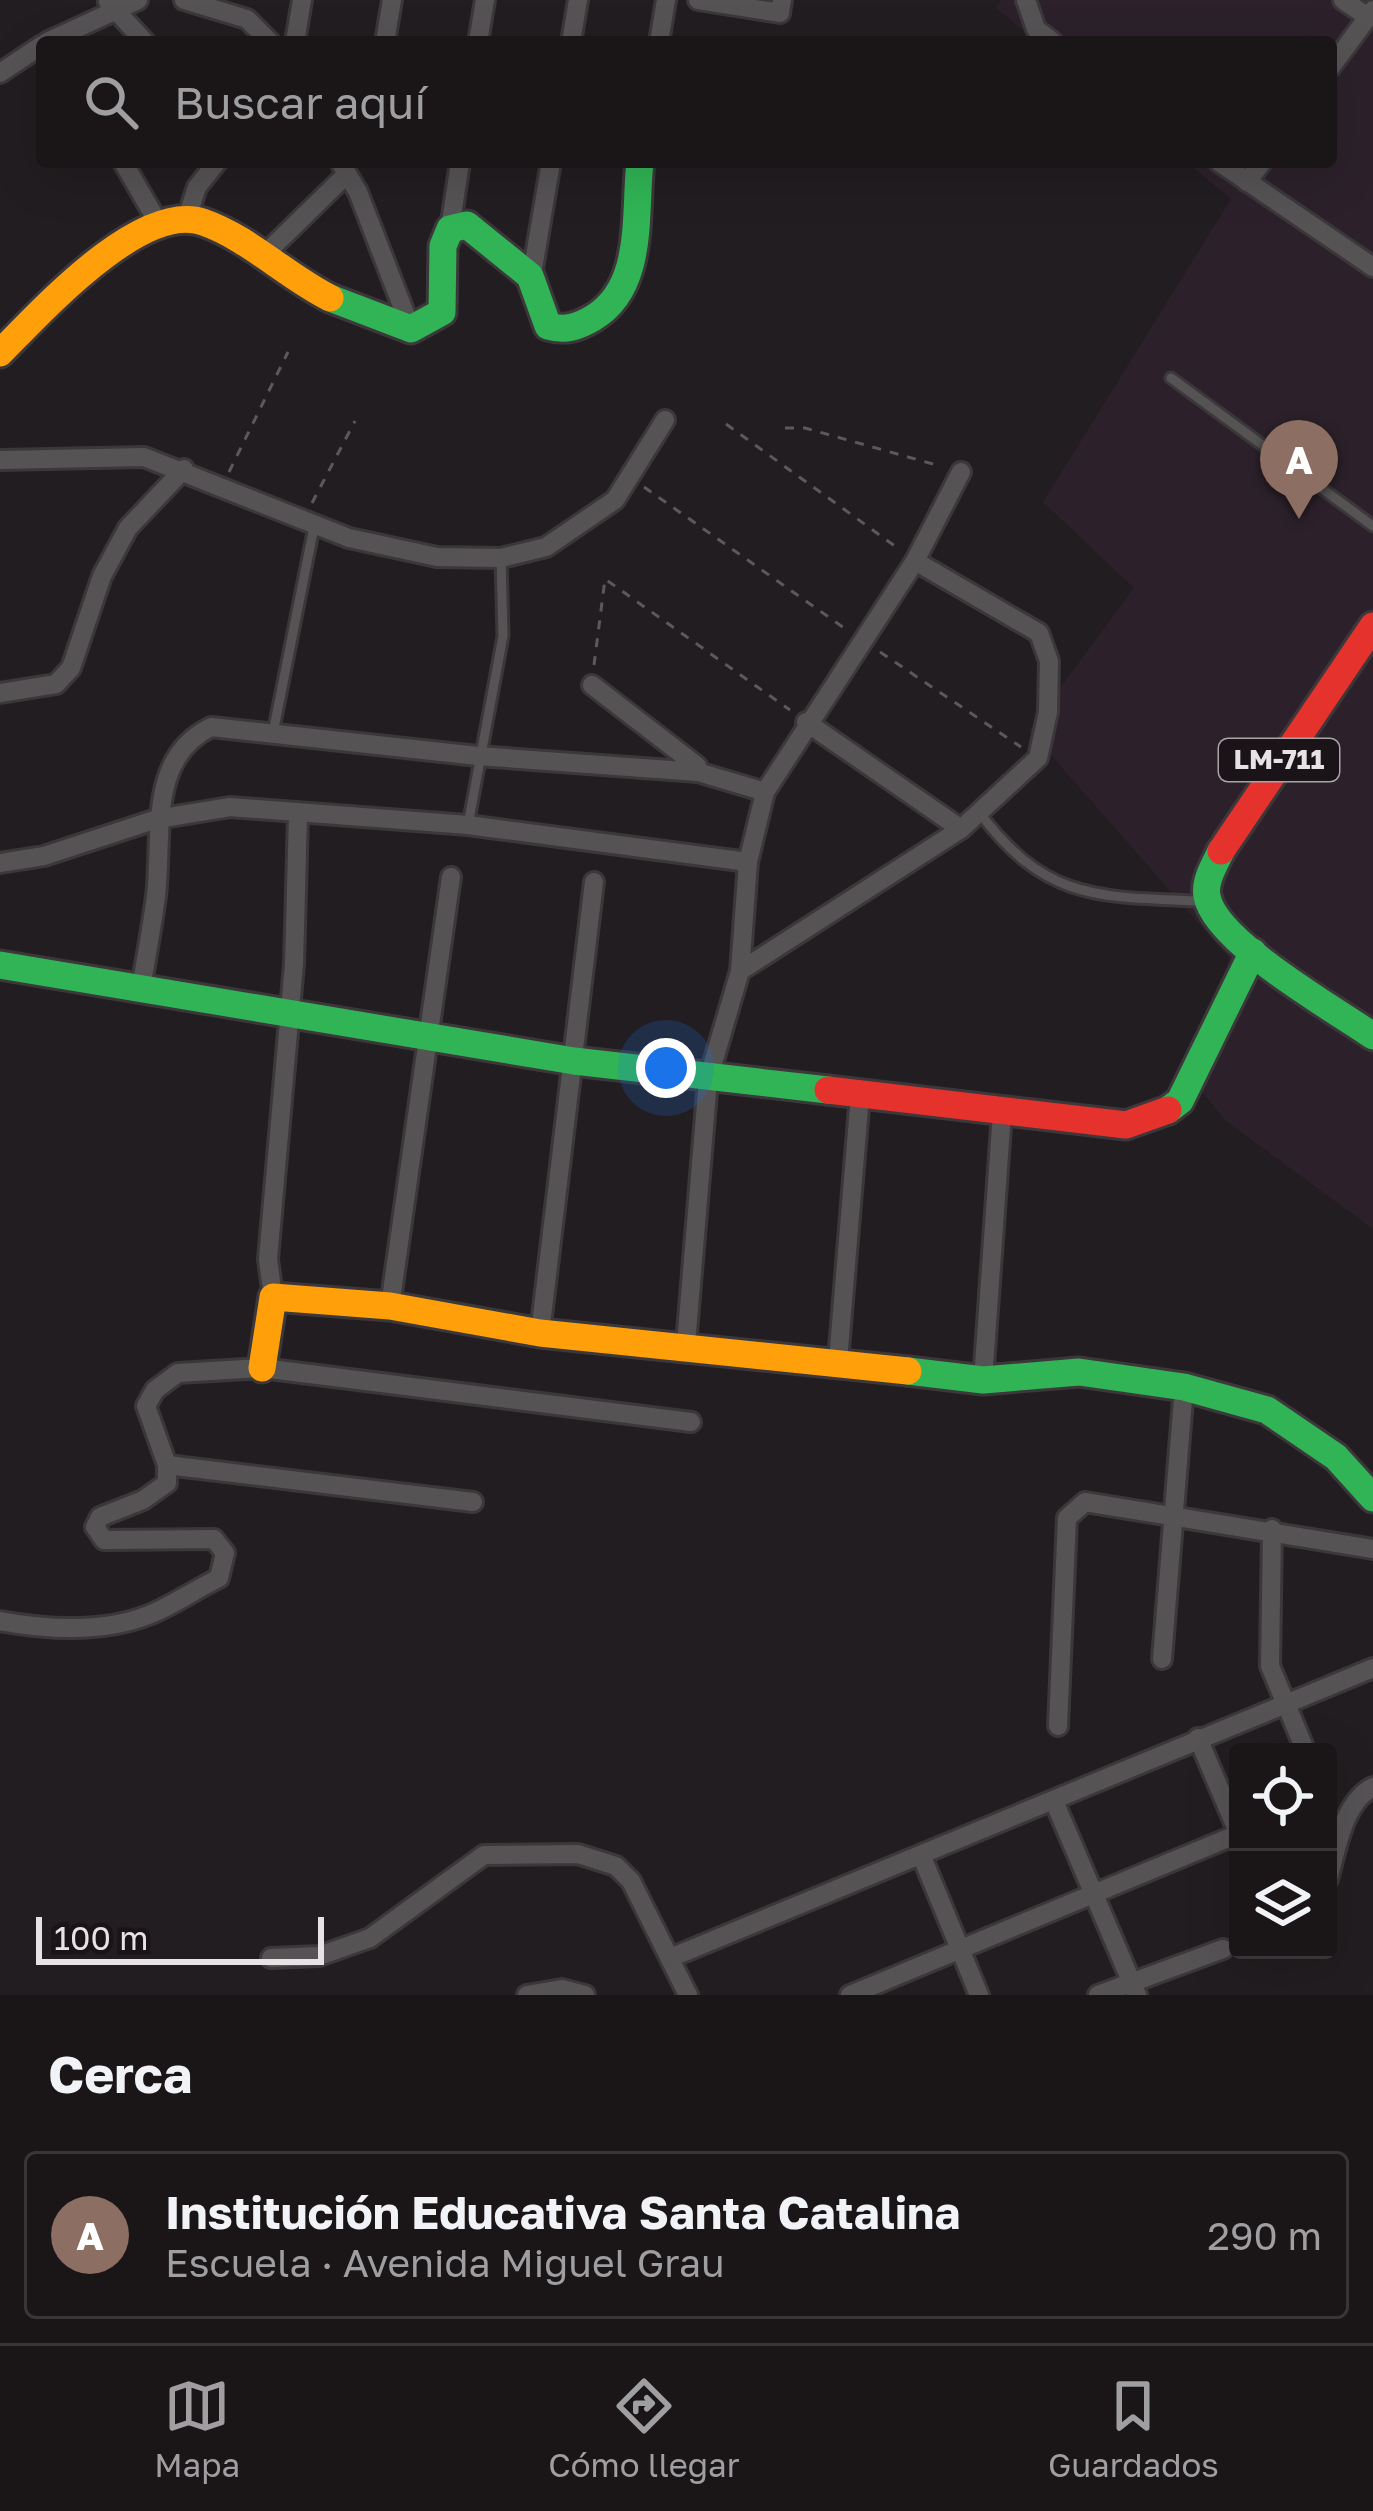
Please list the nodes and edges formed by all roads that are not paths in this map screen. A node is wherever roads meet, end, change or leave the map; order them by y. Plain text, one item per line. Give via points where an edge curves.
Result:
1 (138, 0) edge
2 (184, 0) edge
3 (302, 0) edge
4 (392, 0) edge
5 (485, 0) edge
6 (578, 0) edge
7 (666, 0) edge
8 (698, 0) edge
9 (782, 0) edge
10 (1026, 0) edge
11 (1343, 0) edge
12 (111, 4) edge
13 (1370, 14) edge
14 (56, 36) edge
15 (140, 36) edge
16 (264, 36) edge
17 (296, 36) edge
18 (386, 36) edge
19 (479, 36) edge
20 (572, 36) edge
21 (660, 36) edge
22 (1045, 36) edge
23 (36, 48) edge
24 (1337, 59) edge
25 (0, 73) edge
26 (128, 168) edge
27 (212, 168) edge
28 (348, 168) edge
29 (351, 168) edge
30 (459, 168) edge
31 (550, 168) edge
32 (640, 168) edge
33 (1227, 168) edge
34 (1257, 168) edge
35 (1246, 182) junction
36 (173, 222) junction
37 (450, 229) junction
38 (261, 258) junction
39 (1373, 267) edge
40 (531, 280) junction
41 (411, 329) junction
42 (0, 353) edge
43 (1171, 378) dead end
44 (665, 420) dead end
45 (0, 460) edge
46 (184, 469) junction
47 (961, 472) road end
48 (308, 524) junction
49 (1373, 526) edge
50 (501, 558) junction
51 (915, 561) junction
52 (1373, 626) edge
53 (592, 685) road end
54 (0, 693) edge
55 (806, 722) junction
56 (273, 735) junction
57 (478, 756) junction
58 (698, 772) junction
59 (765, 792) junction
60 (979, 812) junction
61 (298, 814) junction
62 (157, 819) junction
63 (467, 825) junction
64 (961, 829) junction
65 (748, 862) junction
66 (0, 863) edge
67 (451, 877) dead end
68 (594, 882) dead end
69 (1208, 902) junction
70 (1253, 952) junction
71 (0, 965) edge
72 (740, 970) junction
73 (141, 989) junction
74 (290, 1012) junction
75 (1373, 1036) edge
76 (430, 1040) junction
77 (574, 1061) junction
78 (708, 1080) junction
79 (860, 1095) junction
80 (1002, 1113) junction
81 (273, 1297) junction
82 (390, 1306) junction
83 (540, 1333) junction
84 (686, 1343) junction
85 (838, 1361) junction
86 (262, 1368) junction
87 (983, 1381) junction
88 (1184, 1387) junction
89 (691, 1422) dead end
90 (167, 1465) junction
91 (1373, 1498) edge
92 (473, 1502) dead end
93 (1170, 1516) junction
94 (1272, 1529) junction
95 (1373, 1549) edge
96 (0, 1622) edge
97 (1162, 1660) dead end
98 (1373, 1668) edge
99 (1286, 1703) junction
100 (1058, 1726) dead end
101 (1198, 1738) junction
102 (1302, 1743) edge
103 (1373, 1787) edge
104 (1054, 1801) junction
105 (1229, 1812) edge
106 (1229, 1837) edge
107 (1337, 1851) edge
108 (922, 1857) junction
109 (1093, 1891) junction
110 (959, 1948) junction
111 (1223, 1949) dead end
112 (271, 1958) dead end
113 (670, 1958) junction
114 (1134, 1988) edge
115 (527, 1995) edge
116 (585, 1995) edge
117 (688, 1995) edge
118 (850, 1995) edge
119 (979, 1995) edge
120 (1098, 1995) edge

1 - 12 street
2 - 16 street via 247,19
3 - 17 street
4 - 18 street
5 - 19 street
6 - 20 street
7 - 21 street
8 - 9 street via 780,13
10 - 22 street
11 - 13 street
12 - 14 street
12 - 15 street
13 - 24 street
23 - 25 street
26 - 36 street
27 - 36 street
28 - 38 street
29 - 41 street
30 - 37 street
31 - 40 street
32 - 40 street via 634,257 621,291 589,322 553,330
33 - 35 street
34 - 35 street
35 - 39 street
36 - 38 street via 208,225
36 - 42 street via 81,272
37 - 40 street via 467,225 489,238
37 - 41 street via 442,312
38 - 41 street via 383,323
43 - 49 lane
44 - 50 street via 615,500 546,547
45 - 46 street via 143,457
46 - 48 street
46 - 54 street via 128,529 102,576 71,668 56,684
47 - 51 street
48 - 50 street via 437,557
48 - 56 lane
50 - 57 lane via 503,635
51 - 55 street
51 - 60 street via 1039,633 1049,661 1038,758
52 - 69 street, LM-711 via 1225,841 1210,868
53 - 58 street
55 - 59 street
55 - 64 street
56 - 57 street
56 - 62 street via 211,727 187,738
57 - 58 street
57 - 63 lane
58 - 59 street
59 - 65 street
60 - 64 street
60 - 69 lane via 1039,876 1124,898
61 - 62 street via 230,808
61 - 63 street
61 - 74 street
62 - 66 street
62 - 73 street
63 - 65 street
64 - 72 street
65 - 72 street
67 - 76 street
68 - 77 street
69 - 70 street
70 - 75 street
70 - 80 street via 1180,1102 1156,1118 1126,1125
71 - 73 street
72 - 78 street
73 - 74 street
74 - 76 street
74 - 81 street via 274,1154
76 - 77 street
76 - 82 street
77 - 78 street
77 - 83 street
78 - 79 street
78 - 84 street
79 - 80 street
79 - 85 street
80 - 87 street
81 - 82 street
81 - 86 street
82 - 83 street
83 - 84 street
84 - 85 street
85 - 87 street
86 - 89 street
86 - 90 street via 178,1373 155,1390 146,1406
87 - 88 street via 1079,1372
88 - 91 street via 1267,1410 1336,1457
88 - 93 street
90 - 92 street
90 - 96 street via 162,1490 100,1517 97,1534 214,1539 225,1553 219,1578 114,1625
93 - 94 street
93 - 97 street
93 - 100 street via 1085,1502 1067,1518
94 - 95 street
94 - 99 street via 1270,1666
98 - 99 street
99 - 101 street
99 - 102 street
101 - 104 street
101 - 105 street
103 - 107 street via 1360,1794
104 - 108 street
104 - 109 street
106 - 109 street
108 - 110 street
108 - 113 street
109 - 110 street
109 - 114 street
110 - 118 street
110 - 119 street
111 - 114 street
112 - 113 street via 319,1956 370,1939 484,1855 517,1851 578,1854 616,1866
113 - 117 street
114 - 120 street
115 - 116 street

